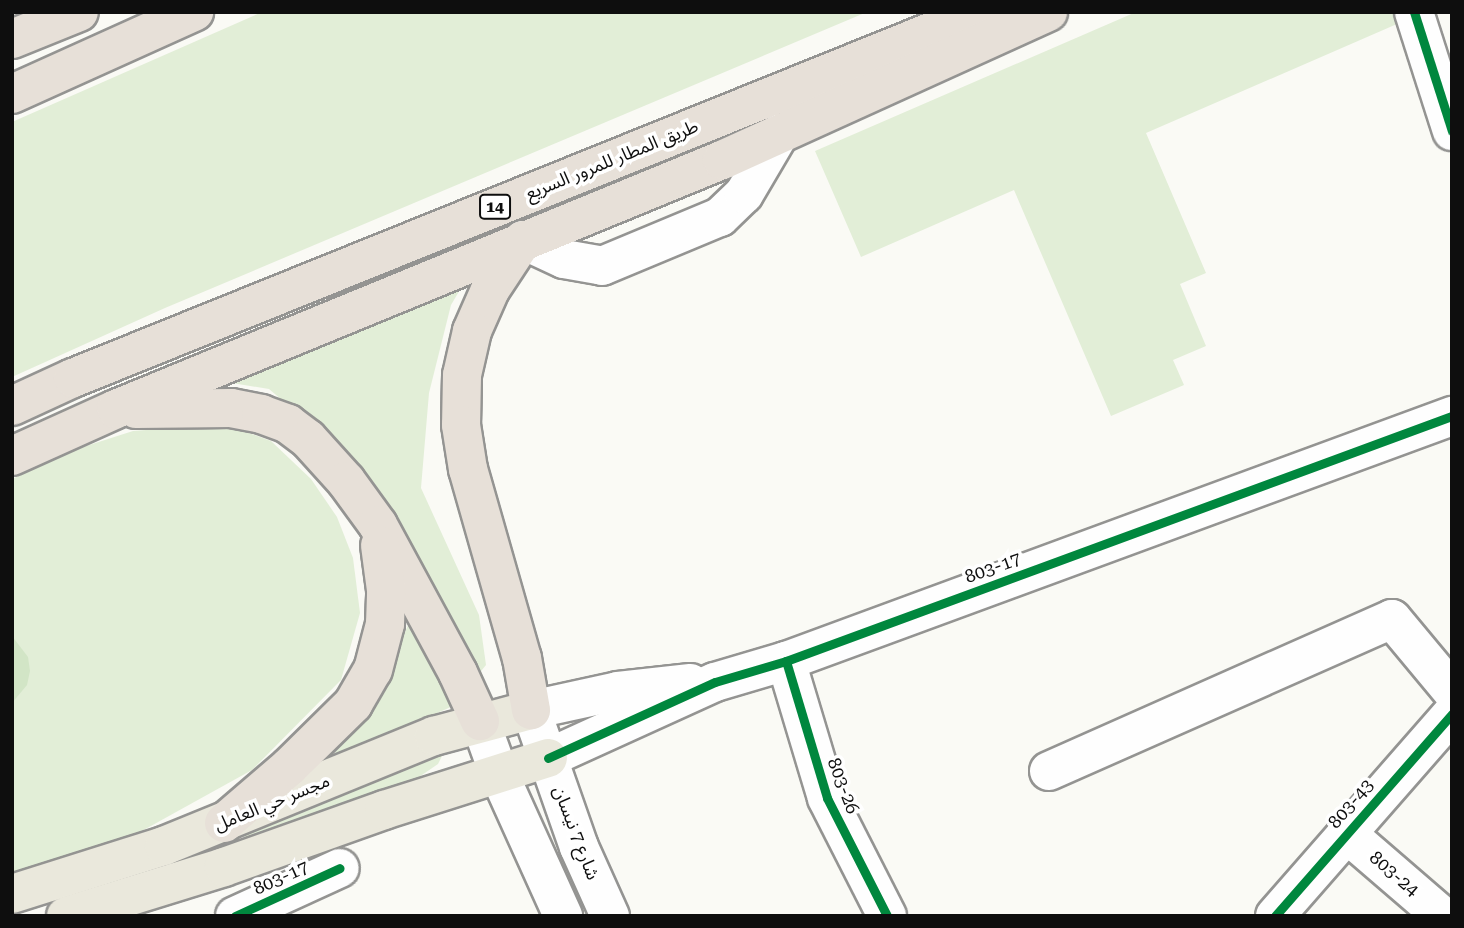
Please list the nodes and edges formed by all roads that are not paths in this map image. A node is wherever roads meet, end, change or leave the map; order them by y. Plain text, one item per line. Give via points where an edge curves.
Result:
1 (79, 12) edge
2 (194, 12) edge
3 (979, 12) edge
4 (1048, 12) edge
5 (1414, 12) edge
6 (12, 39) edge
7 (12, 94) edge
8 (1452, 131) edge
9 (780, 134) junction
10 (523, 240) junction
11 (12, 406) edge
12 (116, 410) junction
13 (1452, 416) edge
14 (12, 456) edge
15 (378, 526) junction
16 (786, 661) junction
17 (715, 682) junction
18 (1452, 691) edge
19 (531, 710) junction
20 (1452, 714) edge
21 (480, 722) junction
22 (548, 758) junction
23 (1049, 771) dead end
24 (499, 774) junction
25 (224, 823) junction
26 (1346, 833) junction
27 (340, 869) dead end
28 (12, 894) edge
29 (66, 916) edge
30 (235, 916) edge
31 (563, 916) edge
32 (610, 916) edge
33 (887, 916) edge
34 (1275, 916) edge
35 (1442, 916) edge

1 - 6 highway
2 - 7 highway
3 - 11 highway, طريق المطار للمرور السريع / 14 via 98,367
4 - 9 highway
5 - 8 street
9 - 10 highway
9 - 10 street via 744,194 720,217 602,266 564,260
10 - 12 highway
10 - 19 highway via 490,290 472,331 462,375 461,425 468,470 522,658
12 - 14 highway
12 - 15 highway via 231,408 288,424 316,447
13 - 16 street, 803-17
15 - 21 highway
15 - 25 highway via 386,590 373,670 353,704
16 - 17 street, 803-17
16 - 33 street, 803-26 via 827,798
17 - 19 street, 803-17 via 618,691
17 - 22 street, 803-17
18 - 23 street via 1392,619
19 - 21 main road, مجسر حي العامل
19 - 22 street, شارع 7 نيسان
20 - 26 street, 803-43
21 - 24 street
21 - 25 main road, مجسر حي العامل via 434,736
22 - 24 main road
22 - 32 street, شارع 7 نيسان via 579,847
24 - 29 main road
24 - 31 street
25 - 28 main road, مجسر حي العامل
26 - 34 street, 803-43
26 - 35 street, 803-24
27 - 30 street, 803-17

